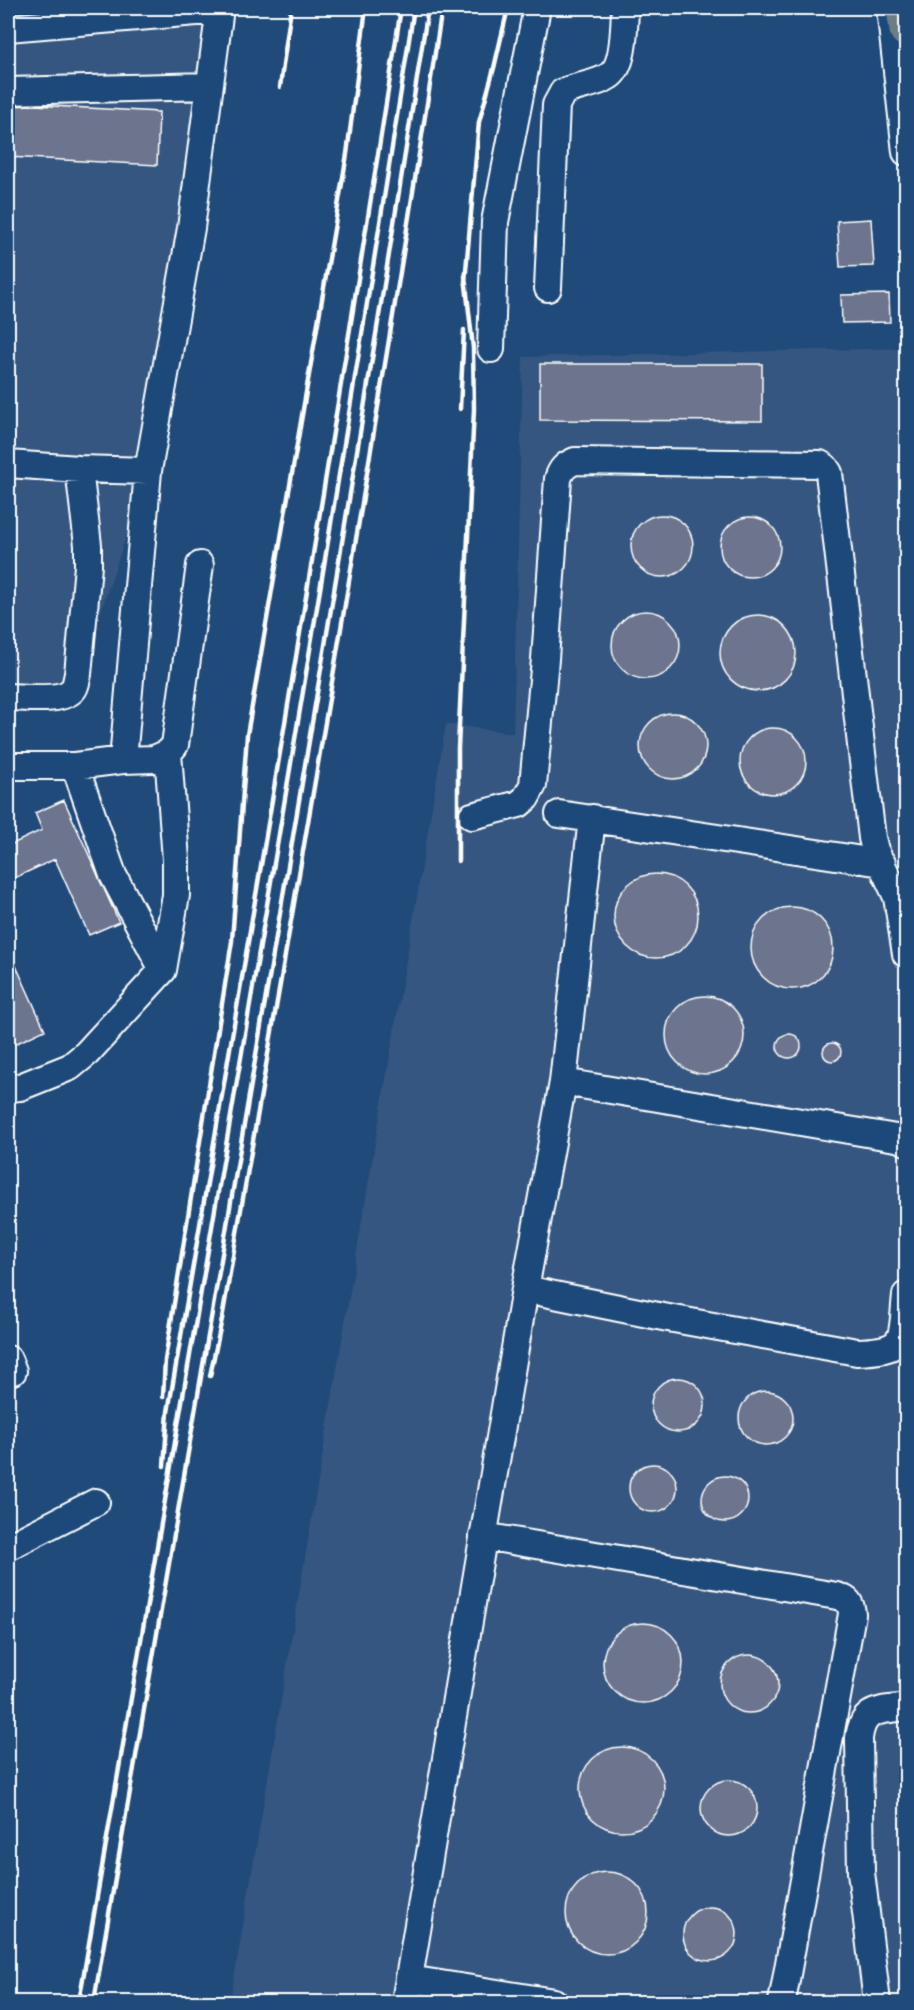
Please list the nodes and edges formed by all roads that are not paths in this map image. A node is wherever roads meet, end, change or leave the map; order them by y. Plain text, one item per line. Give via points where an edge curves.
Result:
1 (537, 8) edge
2 (625, 8) edge
3 (890, 8) edge
4 (903, 8) edge
5 (220, 9) edge
6 (8, 28) edge
7 (906, 30) edge
8 (209, 86) junction
9 (8, 91) edge
10 (906, 152) edge
11 (548, 288) dead end
12 (491, 349) dead end
13 (8, 464) edge
14 (79, 470) junction
15 (148, 471) junction
16 (200, 565) dead end
17 (8, 697) edge
18 (168, 753) junction
19 (123, 760) junction
20 (8, 766) edge
21 (75, 766) junction
22 (559, 814) dead end
23 (472, 816) dead end
24 (592, 818) junction
25 (882, 863) junction
26 (906, 954) edge
27 (163, 970) junction
28 (563, 1082) junction
29 (8, 1088) edge
30 (905, 1138) edge
31 (525, 1289) junction
32 (906, 1295) edge
33 (96, 1502) dead end
34 (483, 1536) junction
35 (8, 1546) edge
36 (906, 1707) edge
37 (407, 1991) edge
38 (554, 2002) edge
39 (782, 2002) edge
40 (877, 2002) edge

1 - 12 street via 495,222
2 - 11 street via 622,48 611,75 563,92 556,105
3 - 10 street
4 - 7 highway
5 - 6 street
5 - 8 street
8 - 9 street
8 - 15 street via 191,228
13 - 14 street
14 - 15 street
14 - 17 street via 88,566 75,688 66,696 54,698
15 - 19 street
16 - 18 street via 175,745
18 - 19 street via 154,759
18 - 27 street via 176,895
19 - 21 street
20 - 21 street
21 - 27 street via 113,874
22 - 24 street
23 - 25 street via 519,804 533,785 560,471 575,461 820,464 829,473 872,838
24 - 25 street
24 - 28 street
25 - 26 street via 897,897
27 - 29 street via 70,1067
28 - 30 street
28 - 31 street
31 - 32 street via 857,1352 893,1347 901,1339
31 - 34 street
33 - 35 street
34 - 37 street
34 - 39 street via 837,1596 851,1605
36 - 40 street via 872,1713 864,1719 859,1738 861,1872
37 - 38 street

